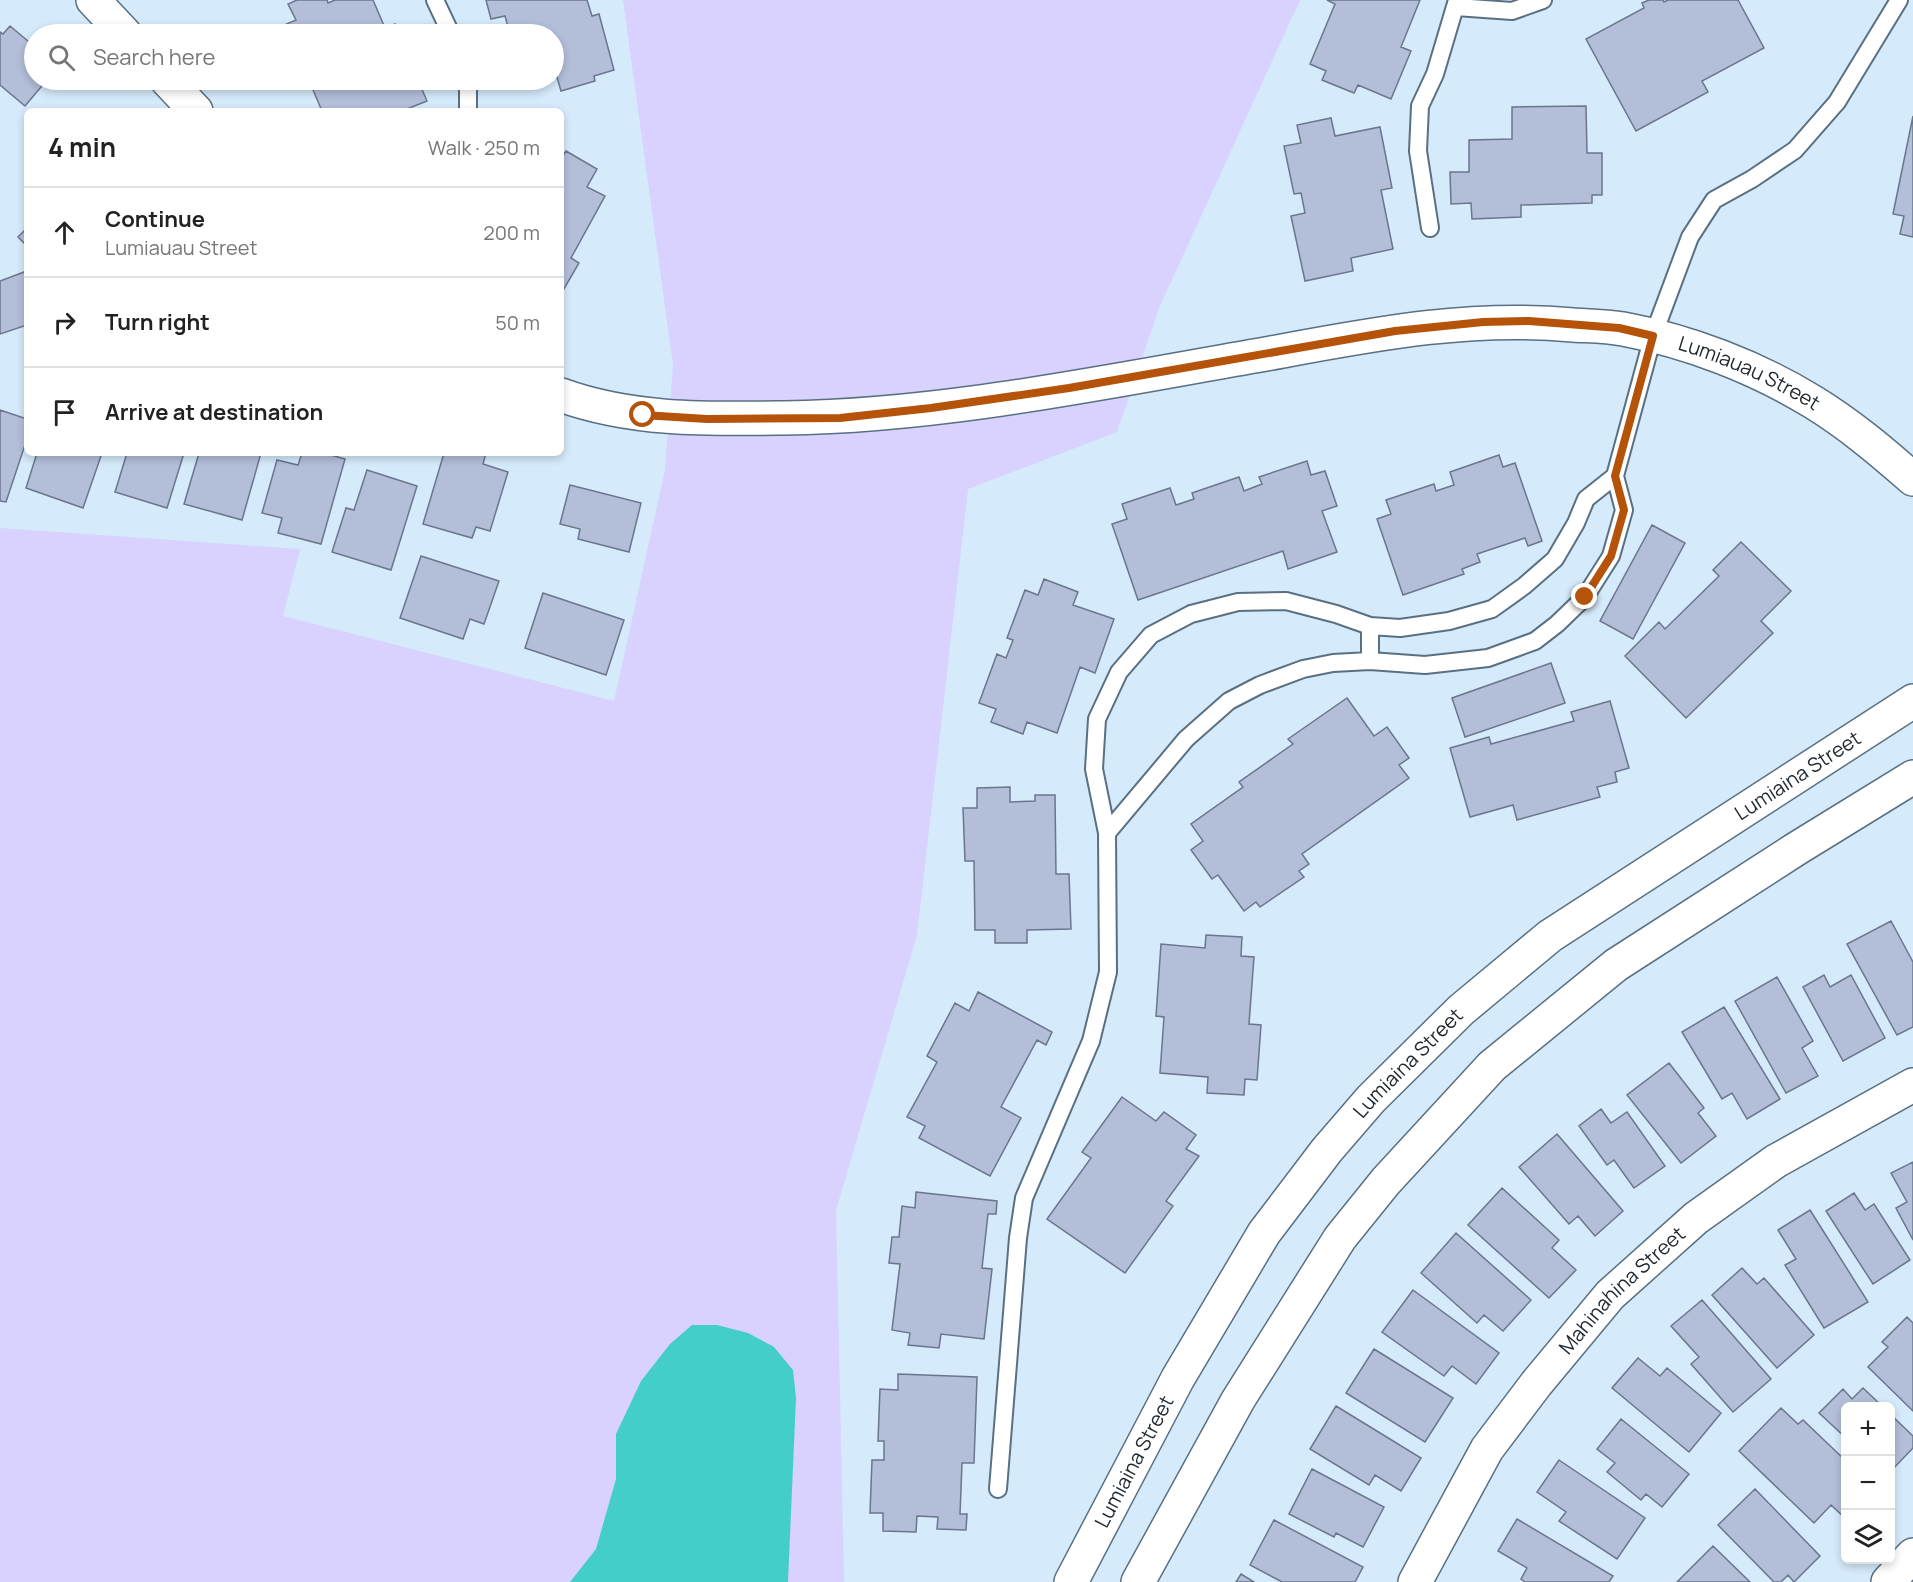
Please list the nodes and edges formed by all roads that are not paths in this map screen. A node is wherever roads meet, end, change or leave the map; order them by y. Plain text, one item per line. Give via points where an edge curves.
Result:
1 (93, 0) edge
2 (435, 0) edge
3 (1544, 0) edge
4 (1899, 0) edge
5 (1456, 3) edge
6 (116, 24) edge
7 (446, 24) edge
8 (176, 90) edge
9 (468, 90) edge
10 (193, 108) edge
11 (468, 108) edge
12 (1430, 228) dead end
13 (1653, 336) junction
14 (564, 396) edge
15 (1615, 476) junction
16 (1913, 479) edge
17 (1370, 626) junction
18 (1370, 661) junction
19 (1913, 701) edge
20 (1913, 777) edge
21 (1107, 833) junction
22 (1913, 1085) edge
23 (998, 1489) dead end
24 (1071, 1582) edge
25 (1138, 1582) edge
26 (1415, 1582) edge

1 - 6 main road
2 - 7 lane
3 - 5 lane via 1512,11
4 - 13 lane via 1837,102 1795,150 1714,200 1690,237
5 - 12 lane via 1435,74 1420,106 1418,151
8 - 10 main road
9 - 11 lane
13 - 14 main road, Lumiauau Street via 1619,328 1483,322 1395,331 1069,388 840,418 707,419 643,415
13 - 15 lane
13 - 16 main road, Lumiauau Street via 1760,374 1812,401 1876,446
15 - 17 lane via 1586,499 1555,558 1492,609 1449,621
15 - 18 lane via 1624,510 1611,556 1585,597 1535,641 1488,658 1459,663
17 - 18 lane
17 - 21 lane via 1286,601 1238,602 1191,614 1151,635 1119,672 1097,720 1095,769
18 - 21 lane via 1302,669 1229,701 1186,739
19 - 24 main road, Lumiaina Street via 1550,936 1461,1010 1371,1099 1264,1233 1178,1378
20 - 25 main road via 1616,965 1492,1066 1386,1181 1340,1238 1238,1400
21 - 23 lane via 1108,972 1091,1041 1024,1198
22 - 26 main road, Mahinahina Street via 1776,1161 1696,1218 1610,1295 1487,1449

